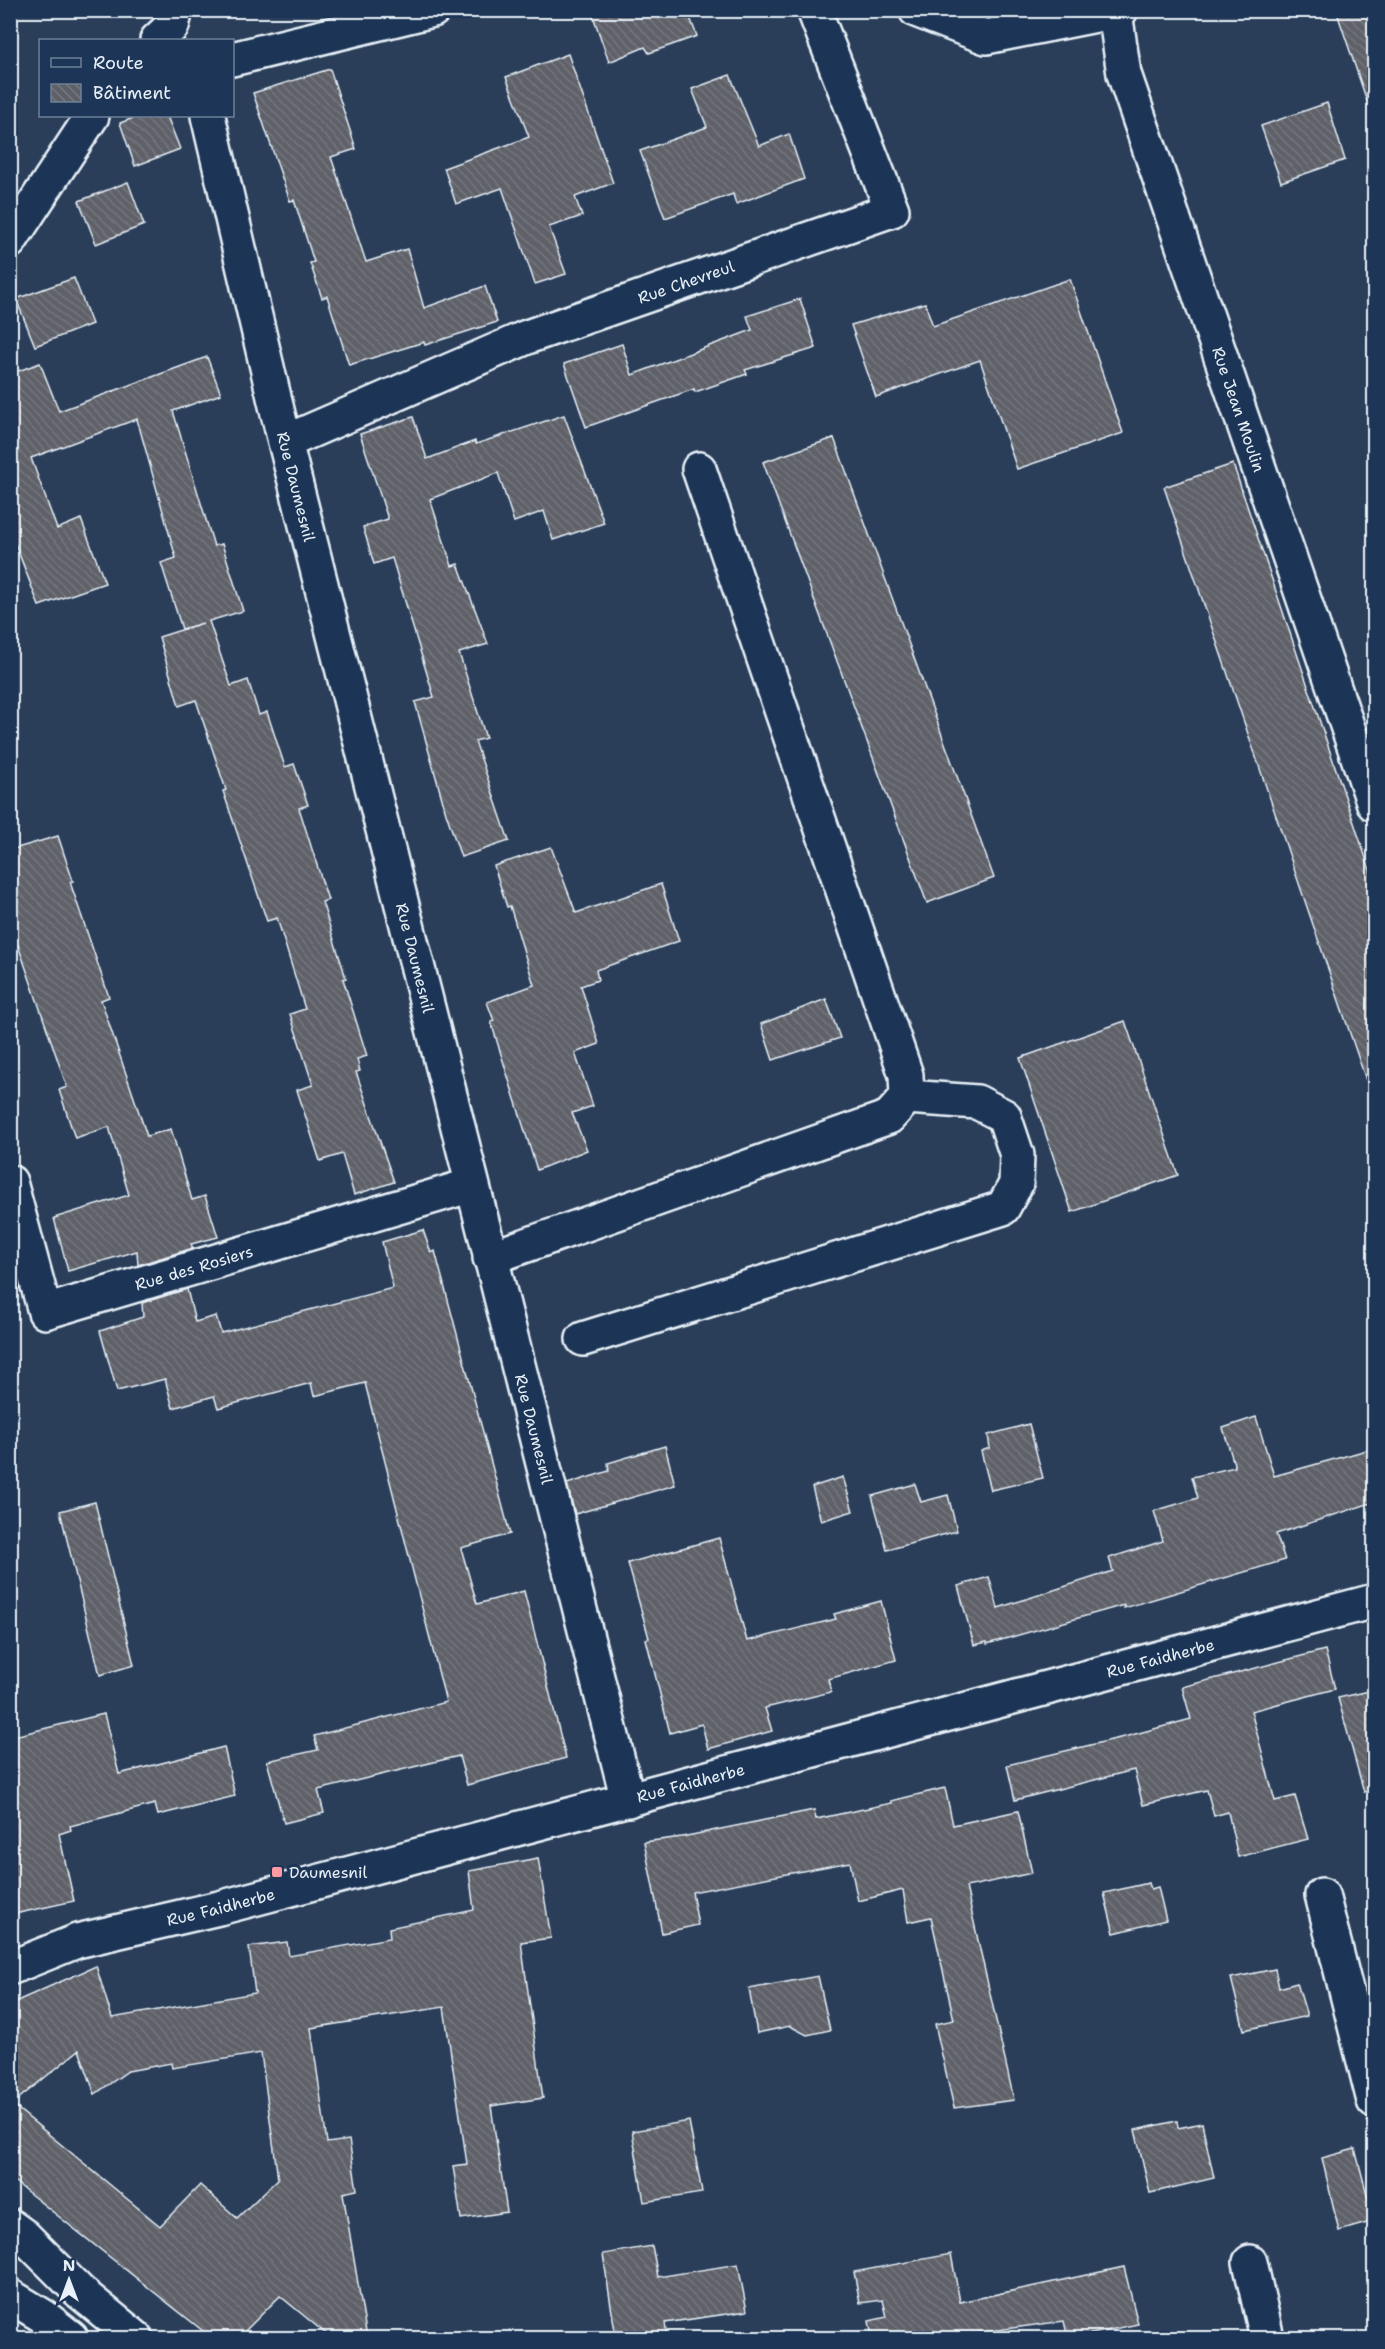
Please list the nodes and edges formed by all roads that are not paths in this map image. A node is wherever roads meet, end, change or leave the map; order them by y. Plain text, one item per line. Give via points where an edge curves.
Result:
1 (433, 10) edge
2 (814, 10) edge
3 (916, 10) edge
4 (1118, 11) edge
5 (234, 59) edge
6 (91, 117) edge
7 (208, 117) edge
8 (10, 241) edge
9 (285, 442) junction
10 (699, 469) dead end
11 (1374, 804) edge
12 (907, 1097) junction
13 (10, 1182) edge
14 (472, 1185) junction
15 (490, 1258) junction
16 (583, 1339) dead end
17 (1374, 1601) edge
18 (628, 1800) junction
19 (1322, 1895) dead end
20 (10, 1968) edge
21 (1374, 2102) edge
22 (10, 2226) edge
23 (1250, 2262) dead end
24 (10, 2296) edge
25 (70, 2338) edge
26 (136, 2338) edge
27 (1267, 2338) edge

1 - 5 street
2 - 9 street, Rue Chevreul via 892,210 527,337
3 - 4 street via 986,37
4 - 11 street, Rue Jean Moulin via 1124,74
6 - 8 street
7 - 9 street, Rue Daumesnil
9 - 14 street, Rue Daumesnil
10 - 12 street via 906,1075
12 - 15 street via 889,1117
12 - 16 street via 977,1102 1004,1116 1017,1155 1016,1184 1004,1208
13 - 14 street, Rue des Rosiers via 45,1312
14 - 15 street, Rue Daumesnil
15 - 18 street, Rue Daumesnil
17 - 18 street, Rue Faidherbe
18 - 20 street, Rue Faidherbe via 219,1908 77,1941
19 - 21 street
22 - 26 street
23 - 27 street
24 - 25 street

